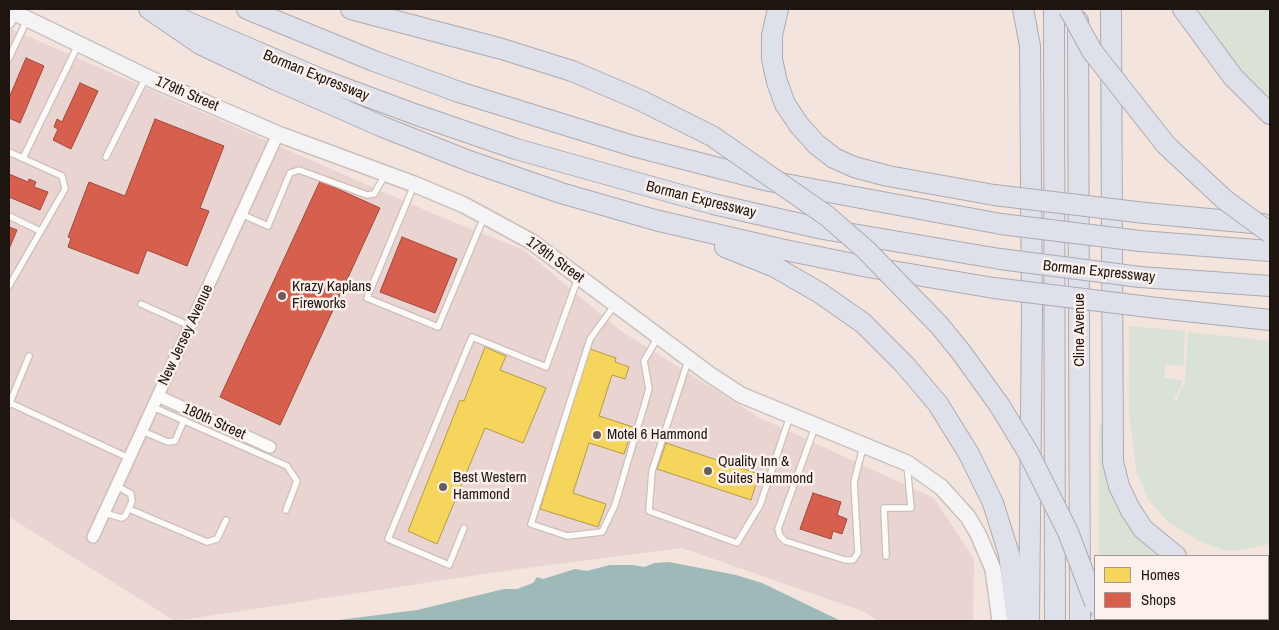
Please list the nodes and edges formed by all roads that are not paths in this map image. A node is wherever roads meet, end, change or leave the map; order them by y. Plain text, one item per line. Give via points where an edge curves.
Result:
1 (149, 9) edge
2 (158, 9) edge
3 (247, 9) edge
4 (351, 9) edge
5 (778, 9) edge
6 (1023, 9) edge
7 (1054, 9) edge
8 (1069, 9) edge
9 (1078, 9) edge
10 (1111, 9) edge
11 (1183, 9) edge
12 (10, 15) edge
13 (27, 20) junction
14 (78, 44) junction
15 (9, 58) edge
16 (146, 77) junction
17 (1270, 114) edge
18 (278, 134) junction
19 (9, 152) edge
20 (106, 157) dead end
21 (22, 158) junction
22 (386, 173) junction
23 (414, 184) junction
24 (241, 214) junction
25 (485, 215) junction
26 (9, 216) edge
27 (655, 220) junction
28 (1270, 224) edge
29 (40, 231) junction
30 (1270, 233) edge
31 (1270, 250) edge
32 (579, 276) junction
33 (9, 285) edge
34 (1270, 286) edge
35 (140, 304) dead end
36 (616, 304) junction
37 (1270, 320) edge
38 (190, 326) junction
39 (658, 337) junction
40 (30, 356) dead end
41 (689, 359) junction
42 (155, 401) junction
43 (9, 404) edge
44 (790, 416) junction
45 (184, 420) junction
46 (815, 426) junction
47 (142, 431) junction
48 (863, 445) junction
49 (270, 447) dead end
50 (129, 458) junction
51 (907, 463) junction
52 (116, 486) junction
53 (129, 509) junction
54 (286, 510) dead end
55 (104, 513) junction
56 (226, 520) dead end
57 (464, 528) dead end
58 (93, 537) dead end
59 (1175, 555) edge
60 (886, 556) dead end
61 (1094, 599) edge
62 (1000, 621) edge
63 (1017, 621) edge
64 (1030, 621) edge
65 (1056, 621) edge
66 (1080, 621) edge

1 - 27 highway via 200,44 383,127 551,190
2 - 34 highway, Borman Expressway, bridge via 323,80 417,116 516,149 722,206 833,230 1000,259 1140,277
3 - 31 highway, bridge via 459,92 633,146 769,181 1001,224 1140,241
4 - 61 highway, bridge via 572,71 640,100 712,136 827,216 860,244 939,325 1000,406 1030,454 1068,532
5 - 28 highway, bridge via 772,35 772,59 785,104 816,144 834,158 854,167 994,195
6 - 64 highway via 1030,46
7 - 65 highway, Cline Avenue
8 - 30 highway, bridge via 1092,52 1166,146 1225,200
9 - 66 highway, Cline Avenue
10 - 59 highway via 1113,462 1119,486 1143,529
11 - 17 highway via 1233,77
12 - 13 street, 179th Street
13 - 14 street, 179th Street
13 - 15 lane
14 - 16 street, 179th Street
14 - 21 lane
16 - 18 street, 179th Street
16 - 20 lane
18 - 22 street, 179th Street
18 - 24 street, New Jersey Avenue
19 - 21 lane
21 - 29 lane via 62,176 65,189
22 - 23 street, 179th Street
22 - 24 lane via 374,194 367,195 299,170 290,173 268,226
23 - 25 street, 179th Street
23 - 25 lane via 367,298 438,327
24 - 38 street, New Jersey Avenue
25 - 32 street, 179th Street via 532,242
26 - 29 lane
27 - 37 highway, bridge via 868,267 994,288
27 - 63 highway via 775,267 820,293 862,323 905,365 938,404 993,503 1009,554
29 - 33 lane
32 - 36 street, 179th Street
32 - 57 lane via 546,367 472,337 388,539 449,565
35 - 38 lane
36 - 39 street, 179th Street
36 - 39 lane via 590,339 531,524 568,536 602,532 615,505 649,389 644,361
38 - 42 street, New Jersey Avenue
39 - 41 street, 179th Street
40 - 43 lane
41 - 44 street, 179th Street via 741,395
41 - 44 lane via 652,471 649,511 737,543 760,505
42 - 45 lane
42 - 47 street, New Jersey Avenue
42 - 49 street, 180th Street
43 - 50 lane
44 - 46 street, 179th Street
45 - 47 lane via 175,441 168,442
45 - 54 lane via 288,466 297,481
46 - 48 street, 179th Street
46 - 48 lane via 778,530 785,541 853,560 858,553 854,482
47 - 50 street, New Jersey Avenue
48 - 51 street, 179th Street
50 - 52 street, New Jersey Avenue
51 - 60 lane via 911,508 884,508
51 - 62 street, 179th Street via 941,487 968,517 993,569
52 - 53 lane via 131,494 133,498
52 - 55 street, New Jersey Avenue
53 - 55 lane via 122,518
53 - 56 lane via 207,542 217,539
55 - 58 street, New Jersey Avenue

